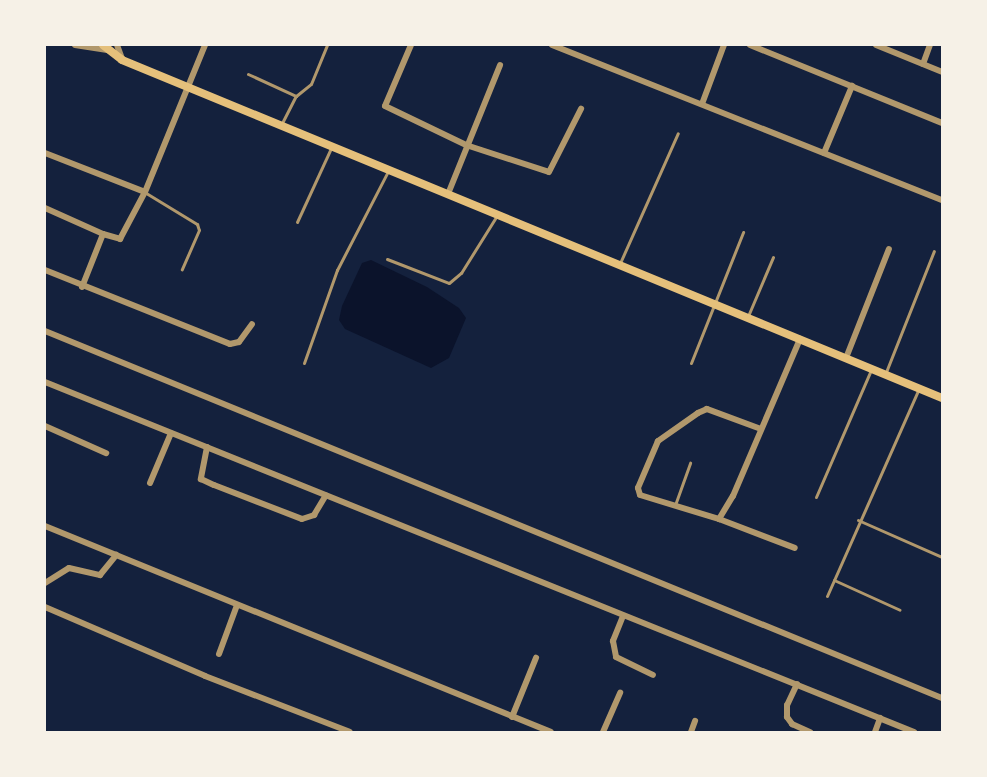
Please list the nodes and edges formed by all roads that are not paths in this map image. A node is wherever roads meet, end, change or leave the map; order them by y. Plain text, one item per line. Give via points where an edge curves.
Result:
1 (75, 45) edge
2 (104, 45) edge
3 (205, 45) edge
4 (327, 45) edge
5 (411, 45) edge
6 (552, 45) edge
7 (724, 45) edge
8 (750, 45) edge
9 (876, 45) edge
10 (930, 45) edge
11 (114, 48) edge
12 (923, 64) junction
13 (500, 65) dead end
14 (942, 72) edge
15 (248, 74) dead end
16 (852, 86) junction
17 (189, 87) junction
18 (296, 96) junction
19 (702, 104) junction
20 (581, 109) dead end
21 (942, 123) edge
22 (281, 125) junction
23 (678, 133) dead end
24 (466, 145) junction
25 (331, 147) junction
26 (45, 153) edge
27 (824, 153) junction
28 (389, 170) junction
29 (145, 192) junction
30 (448, 194) junction
31 (942, 200) edge
32 (45, 208) edge
33 (498, 213) junction
34 (297, 222) dead end
35 (743, 232) dead end
36 (103, 234) junction
37 (888, 249) dead end
38 (934, 251) dead end
39 (773, 257) dead end
40 (387, 259) dead end
41 (620, 264) junction
42 (182, 269) dead end
43 (45, 270) edge
44 (82, 287) junction
45 (716, 304) junction
46 (748, 318) junction
47 (252, 324) dead end
48 (45, 331) edge
49 (800, 339) junction
50 (846, 358) junction
51 (304, 363) dead end
52 (692, 363) dead end
53 (871, 370) junction
54 (884, 376) junction
55 (45, 382) edge
56 (919, 389) junction
57 (942, 398) edge
58 (45, 426) edge
59 (761, 429) junction
60 (171, 433) junction
61 (207, 447) junction
62 (106, 453) dead end
63 (690, 463) dead end
64 (150, 483) dead end
65 (327, 495) junction
66 (816, 497) dead end
67 (675, 506) junction
68 (719, 519) junction
69 (858, 519) junction
70 (45, 526) edge
71 (795, 548) dead end
72 (116, 555) junction
73 (942, 557) edge
74 (834, 580) junction
75 (45, 583) edge
76 (827, 596) dead end
77 (237, 605) junction
78 (45, 607) edge
79 (900, 610) dead end
80 (623, 616) junction
81 (219, 654) dead end
82 (536, 658) dead end
83 (653, 675) dead end
84 (797, 684) junction
85 (620, 693) dead end
86 (942, 698) edge
87 (512, 717) junction
88 (880, 718) junction
89 (695, 721) dead end
90 (350, 732) edge
91 (551, 732) edge
92 (603, 732) edge
93 (691, 732) edge
94 (810, 732) edge
95 (875, 732) edge
96 (914, 732) edge

1 - 11 street
2 - 11 main road
3 - 17 street
4 - 18 lane via 311,84
5 - 24 street via 385,106
6 - 19 street
7 - 19 street
8 - 16 street
9 - 12 street
10 - 12 street
11 - 17 main road via 122,60
12 - 14 street
13 - 24 street
15 - 18 lane
16 - 21 street
16 - 27 street
17 - 22 main road
17 - 29 street
18 - 22 lane
19 - 27 street
20 - 24 street via 549,172
22 - 25 main road
23 - 41 lane
24 - 30 street
25 - 28 main road
25 - 34 lane
26 - 29 street
27 - 31 street
28 - 30 main road
28 - 51 lane via 337,270
29 - 36 street via 120,239
29 - 42 lane via 197,224 199,230
30 - 33 main road
32 - 36 street
33 - 40 lane via 461,273 449,283
33 - 41 main road
35 - 45 lane
36 - 44 street
37 - 50 street
38 - 54 lane
39 - 46 lane
41 - 45 main road
43 - 44 street
44 - 47 street via 230,344 239,342
45 - 46 main road
45 - 52 lane
46 - 49 main road
48 - 86 street
49 - 50 main road
49 - 59 street
50 - 53 main road
53 - 54 main road
53 - 66 lane
54 - 56 main road
55 - 60 street
56 - 57 main road
56 - 69 lane
58 - 62 street
59 - 67 street via 707,409 664,435 638,488 640,495
59 - 68 street
60 - 61 street
60 - 64 street
61 - 65 street
61 - 65 street via 201,479 214,485 302,519 314,515
63 - 67 lane
65 - 80 street
67 - 68 street
68 - 71 street
69 - 73 lane
69 - 74 lane
70 - 72 street
72 - 75 street via 100,575 69,568
72 - 77 street
74 - 76 lane
74 - 79 lane
77 - 81 street
77 - 87 street
78 - 90 street
80 - 83 street via 613,641 616,657
80 - 84 street
82 - 87 street
84 - 88 street
84 - 94 street via 787,705 787,717 792,724
85 - 92 street
87 - 91 street
88 - 95 street
88 - 96 street
89 - 93 street

